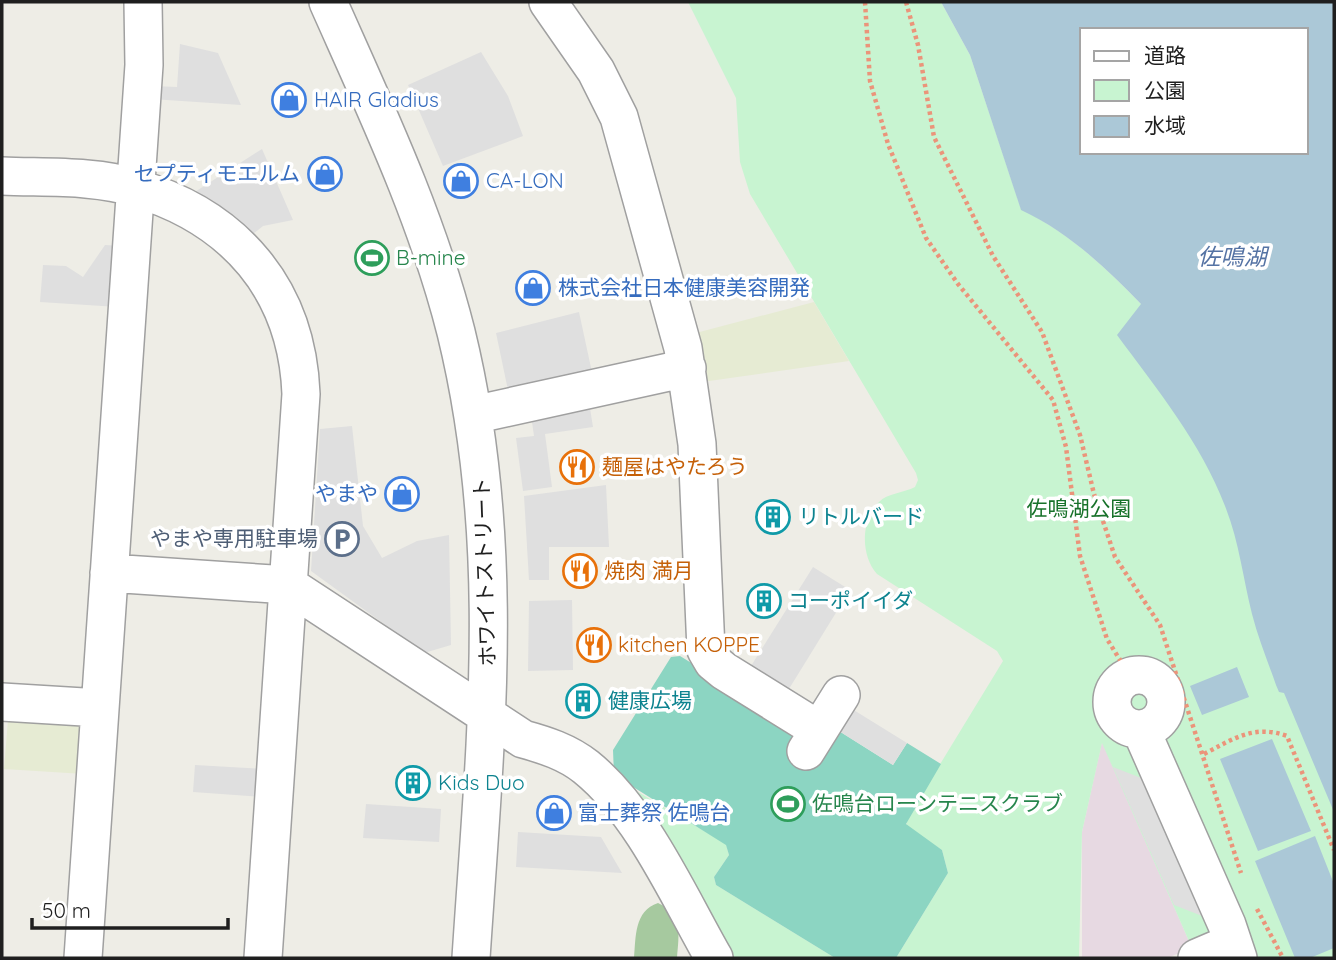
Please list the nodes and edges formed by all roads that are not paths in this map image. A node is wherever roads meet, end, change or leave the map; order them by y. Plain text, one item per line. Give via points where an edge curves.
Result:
1 (143, 2) edge
2 (328, 2) edge
3 (548, 2) edge
4 (2, 176) edge
5 (135, 187) junction
6 (687, 368) junction
7 (473, 415) junction
8 (109, 573) junction
9 (288, 585) junction
10 (1130, 676) road end
11 (841, 695) dead end
12 (2, 702) edge
13 (100, 708) junction
14 (486, 714) junction
15 (1235, 951) edge
16 (83, 958) edge
17 (263, 958) edge
18 (471, 958) edge
19 (714, 958) edge
20 (1197, 958) edge

1 - 5 street via 144,65
2 - 7 street, ホワイトストリート via 424,227 456,330
3 - 6 street via 596,71 619,117
4 - 5 street
5 - 8 street
5 - 9 street via 201,216 235,242 264,274 289,321 302,394
6 - 7 street
6 - 11 street via 697,444 706,650 713,662 812,741
7 - 14 street, ホワイトストリート via 489,555
8 - 9 street
8 - 13 street
9 - 14 street
9 - 17 street
10 - 15 street via 1149,676 1164,688 1163,716 1141,730
12 - 13 street
13 - 16 street
14 - 18 street, ホワイトストリート
14 - 19 street via 523,739 565,754 604,785 636,824
15 - 20 street

